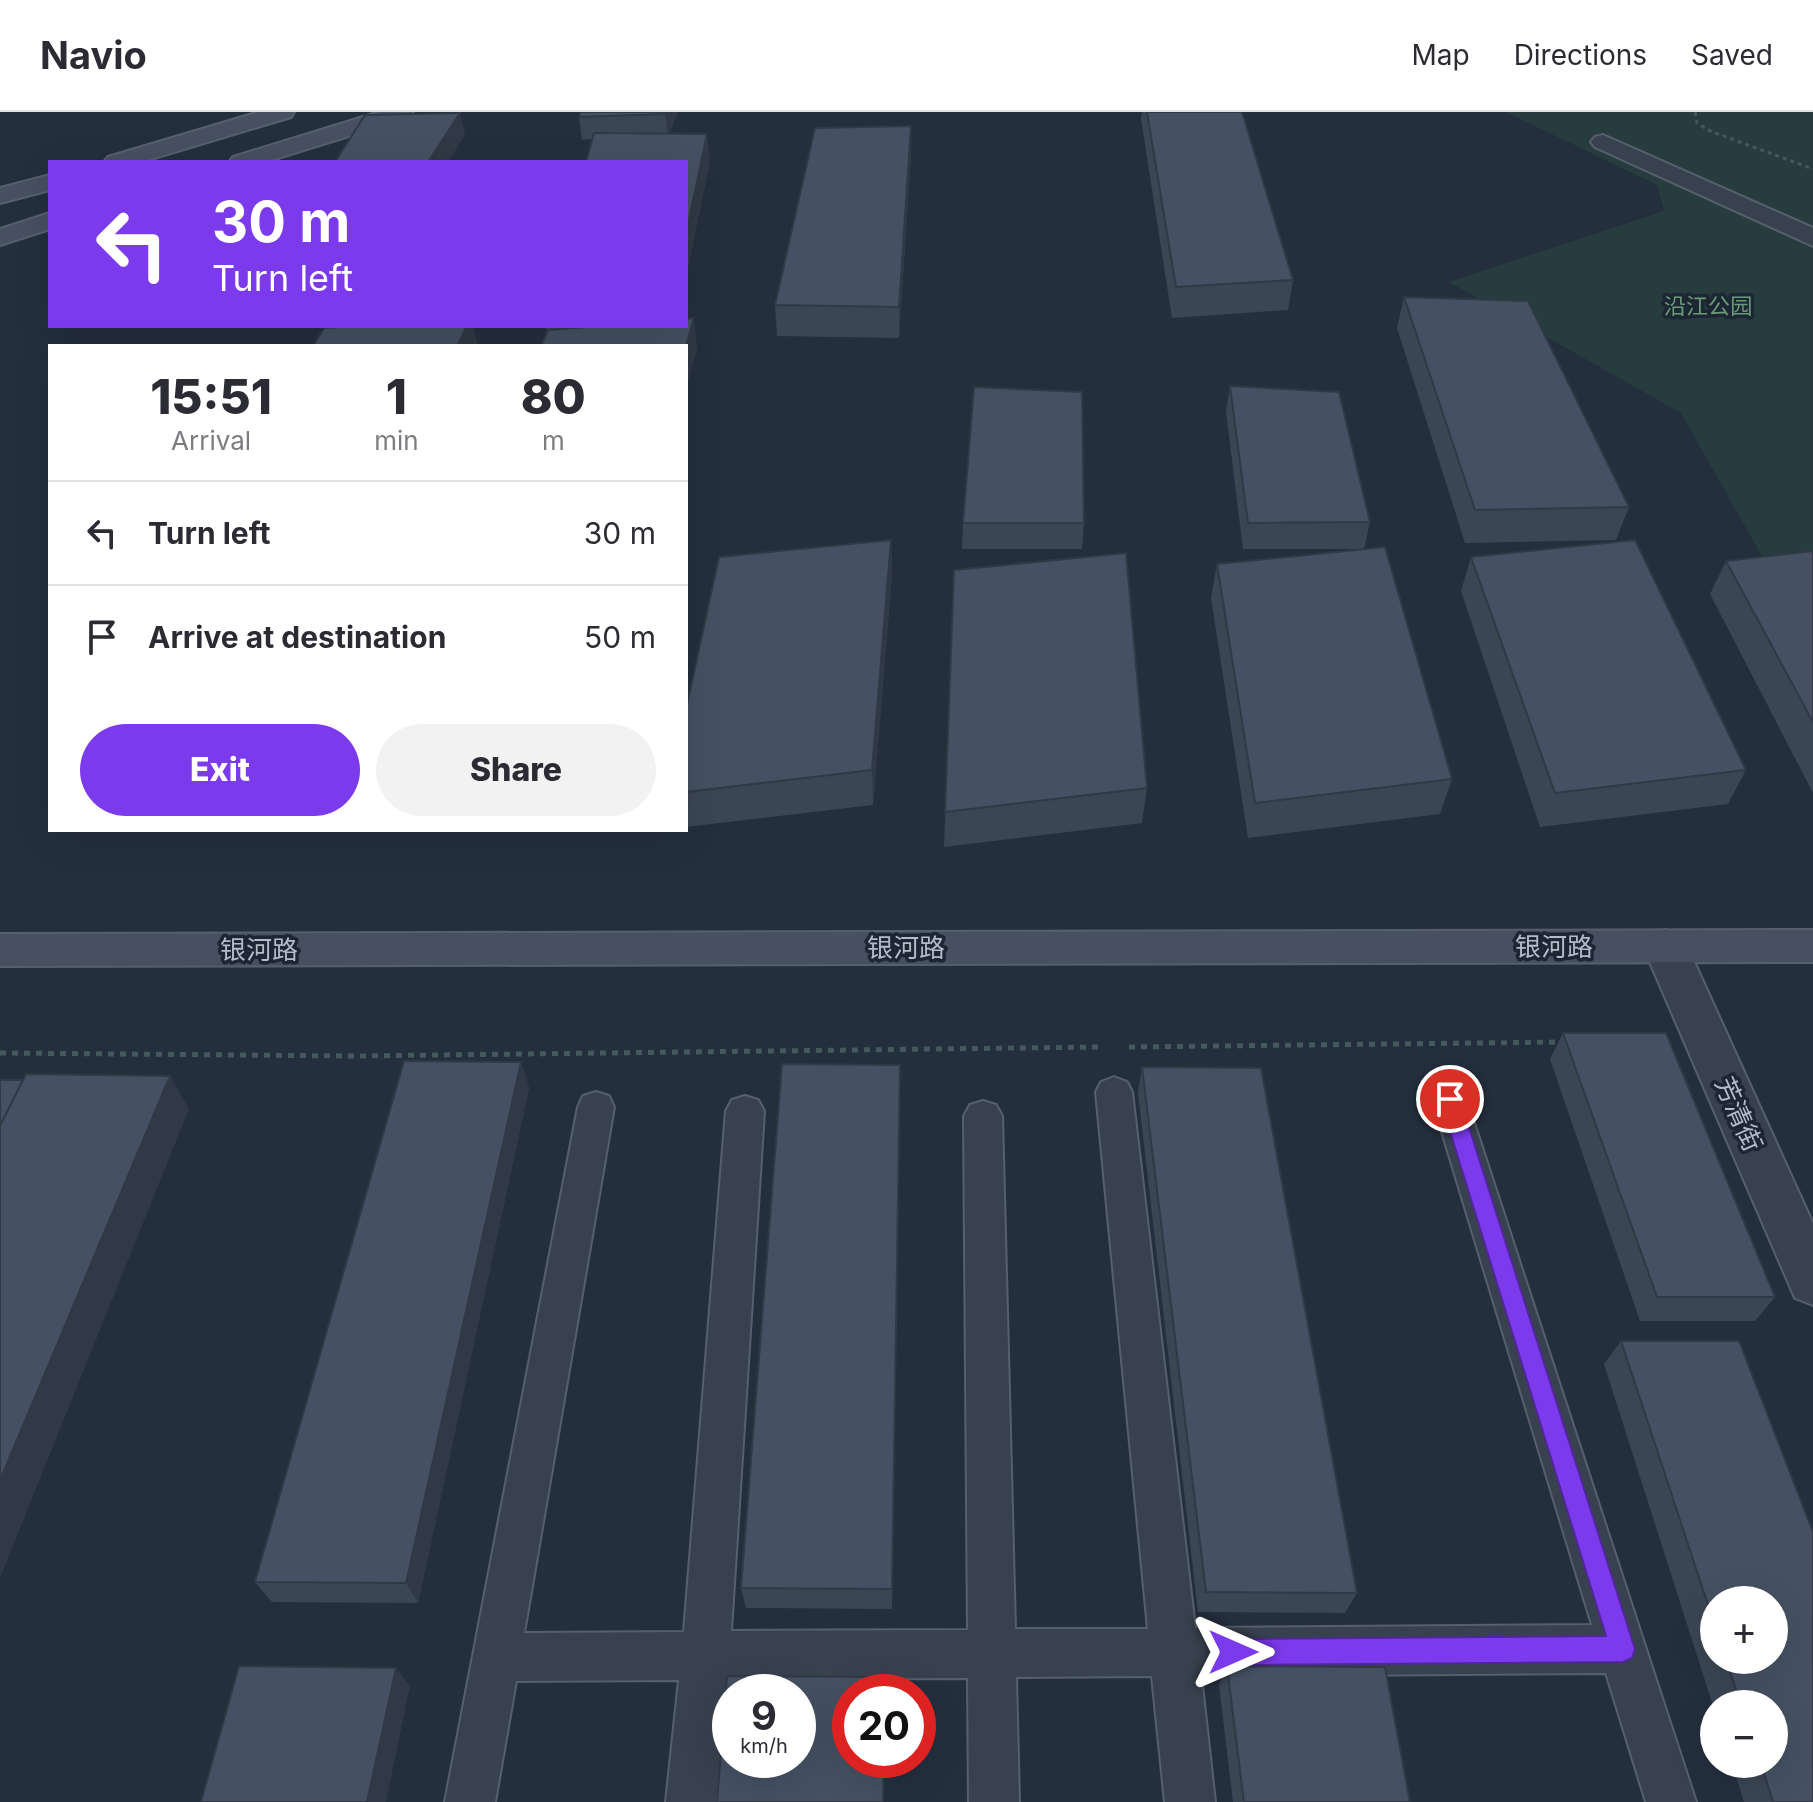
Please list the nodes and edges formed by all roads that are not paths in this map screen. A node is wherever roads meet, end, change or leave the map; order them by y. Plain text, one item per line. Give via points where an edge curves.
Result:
1 (283, 112) edge
2 (402, 112) edge
3 (1603, 142) dead end
4 (123, 160) edge
5 (247, 160) edge
6 (48, 183) edge
7 (0, 196) edge
8 (48, 222) edge
9 (0, 237) edge
10 (1813, 238) edge
11 (1665, 946) junction
12 (1813, 946) edge
13 (0, 950) edge
14 (1114, 1092) dead end
15 (1450, 1099) dead end
16 (596, 1107) dead end
17 (745, 1111) dead end
18 (983, 1116) dead end
19 (1813, 1282) edge
20 (1623, 1649) junction
21 (1173, 1652) junction
22 (992, 1653) junction
23 (706, 1656) junction
24 (497, 1657) junction
25 (470, 1802) edge
26 (691, 1802) edge
27 (994, 1802) edge
28 (1190, 1802) edge
29 (1671, 1802) edge

1 - 4 street
2 - 5 street
3 - 10 street
6 - 7 street
8 - 9 street
11 - 12 street, 银河路
11 - 13 street, 银河路
11 - 19 street, 芳清街
14 - 21 lane
15 - 20 lane
16 - 24 lane
17 - 23 lane
18 - 22 lane
20 - 21 lane
20 - 29 lane
21 - 22 lane
21 - 28 lane
22 - 23 lane
22 - 27 lane
23 - 24 lane
23 - 26 lane
24 - 25 lane

